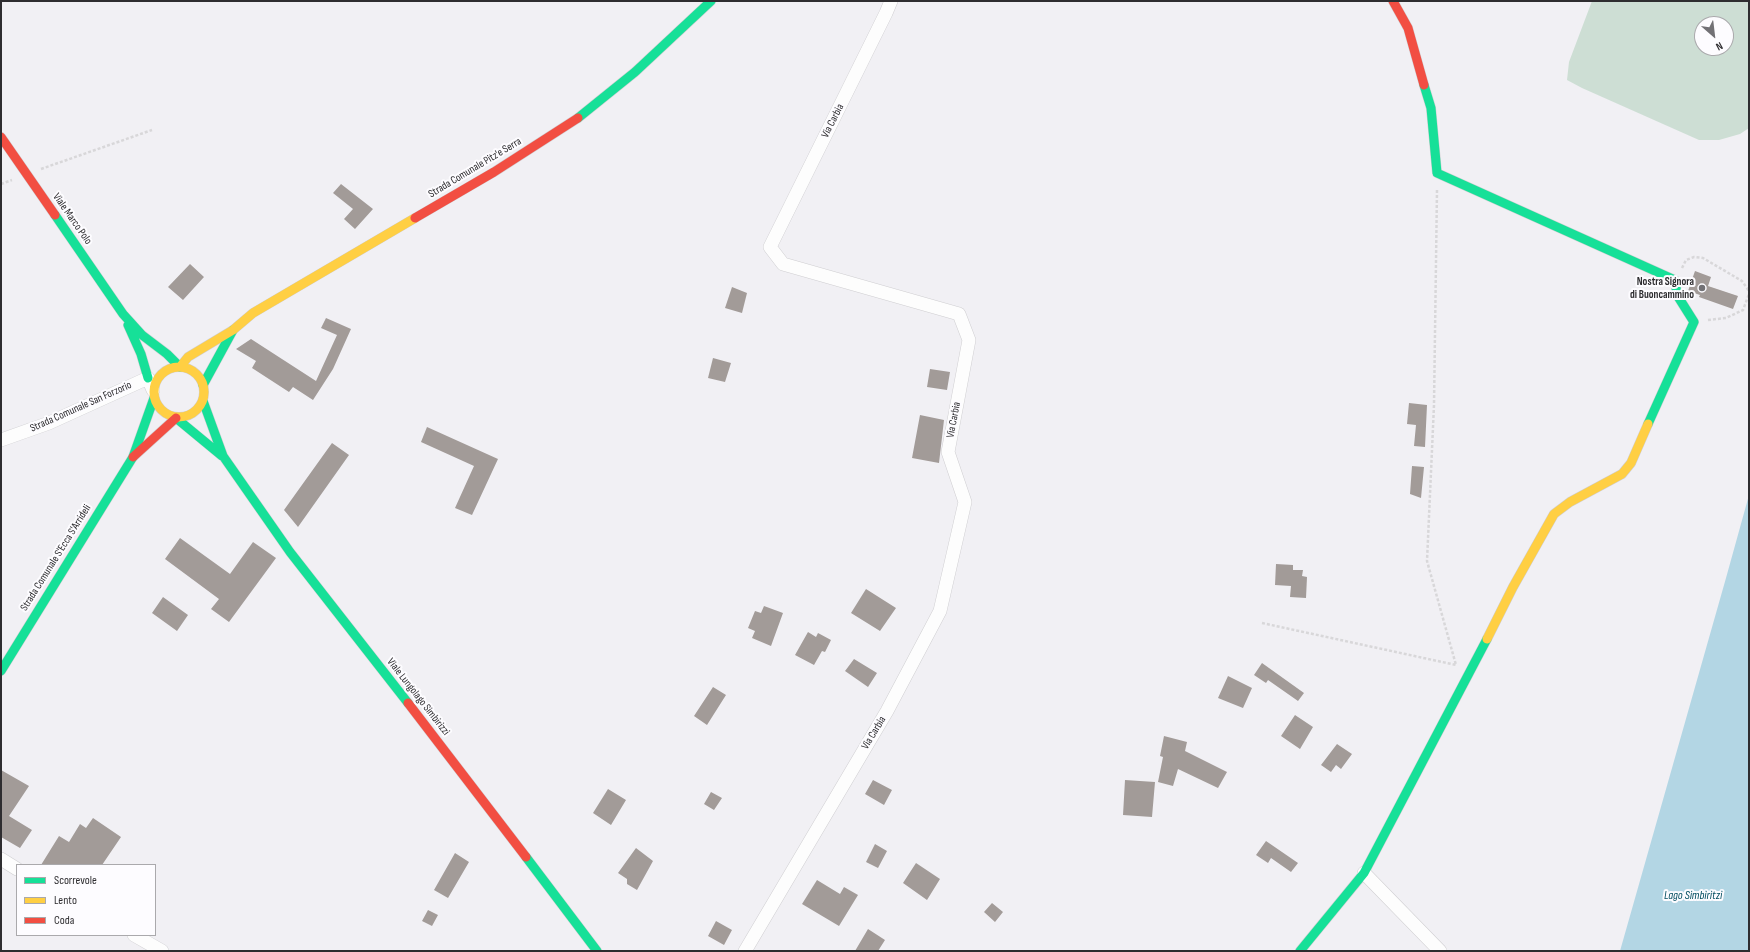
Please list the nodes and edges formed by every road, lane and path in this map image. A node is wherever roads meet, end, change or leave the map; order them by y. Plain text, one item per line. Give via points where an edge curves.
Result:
1 (711, 1) edge
2 (891, 1) edge
3 (1393, 1) edge
4 (152, 130) dead end
5 (1, 138) edge
6 (1437, 173) junction
7 (26, 174) junction
8 (1, 184) edge
9 (1675, 280) junction
10 (1749, 291) edge
11 (1749, 294) edge
12 (123, 314) junction
13 (1694, 322) junction
14 (233, 330) junction
15 (180, 367) junction
16 (148, 378) junction
17 (203, 385) junction
18 (153, 394) junction
19 (203, 401) junction
20 (176, 418) junction
21 (1, 440) edge
22 (223, 456) junction
23 (132, 458) junction
24 (1262, 623) dead end
25 (1456, 665) junction
26 (1, 671) edge
27 (1468, 675) junction
28 (1, 860) edge
29 (16, 868) edge
30 (1364, 873) junction
31 (136, 936) edge
32 (162, 951) edge
33 (597, 951) edge
34 (745, 951) edge
35 (1300, 951) edge
36 (1440, 951) edge

1 - 14 street, Strada Comunale Pitz'e Serra via 635,72 586,113 501,168 253,313
2 - 34 street, Via Carbia via 770,247 783,264 959,314 969,340 948,452 965,502 940,611 887,711
3 - 6 street via 1408,28 1431,108
4 - 7 path
5 - 7 street, Viale Marco Polo
6 - 9 street
6 - 25 path via 1434,405 1427,561
7 - 8 path
7 - 12 street, Viale Marco Polo
9 - 10 path via 1686,260 1694,257 1703,258 1742,281
9 - 13 street via 1677,295
11 - 13 path via 1743,310 1726,318
12 - 15 street, Viale Marco Polo via 142,335
12 - 16 street, Viale Marco Polo via 141,354
13 - 27 street via 1630,464 1615,479 1570,502 1554,514
14 - 15 street, Strada Comunale Pitz'e Serra via 188,357
14 - 17 street, Strada Comunale Pitz'e Serra
15 - 17 street via 197,374
15 - 18 street via 171,367 163,374 156,382
16 - 18 street
16 - 21 street, Strada Comunale San Forzorio via 49,423
17 - 19 street
18 - 20 street via 161,411
18 - 23 street, Strada Comunale S'Ecca S'Arrideli
19 - 20 street via 192,414
19 - 22 street, Viale Lungolago Simbirizzi
20 - 22 street, Viale Lungolago Simbirizzi
20 - 23 street, Strada Comunale S'Ecca S'Arrideli
22 - 33 street, Viale Lungolago Simbirizzi via 290,552 457,765
23 - 26 street, Strada Comunale S'Ecca S'Arrideli
24 - 25 path
25 - 27 path
27 - 30 street
28 - 29 street
30 - 35 street
30 - 36 street
31 - 32 street

